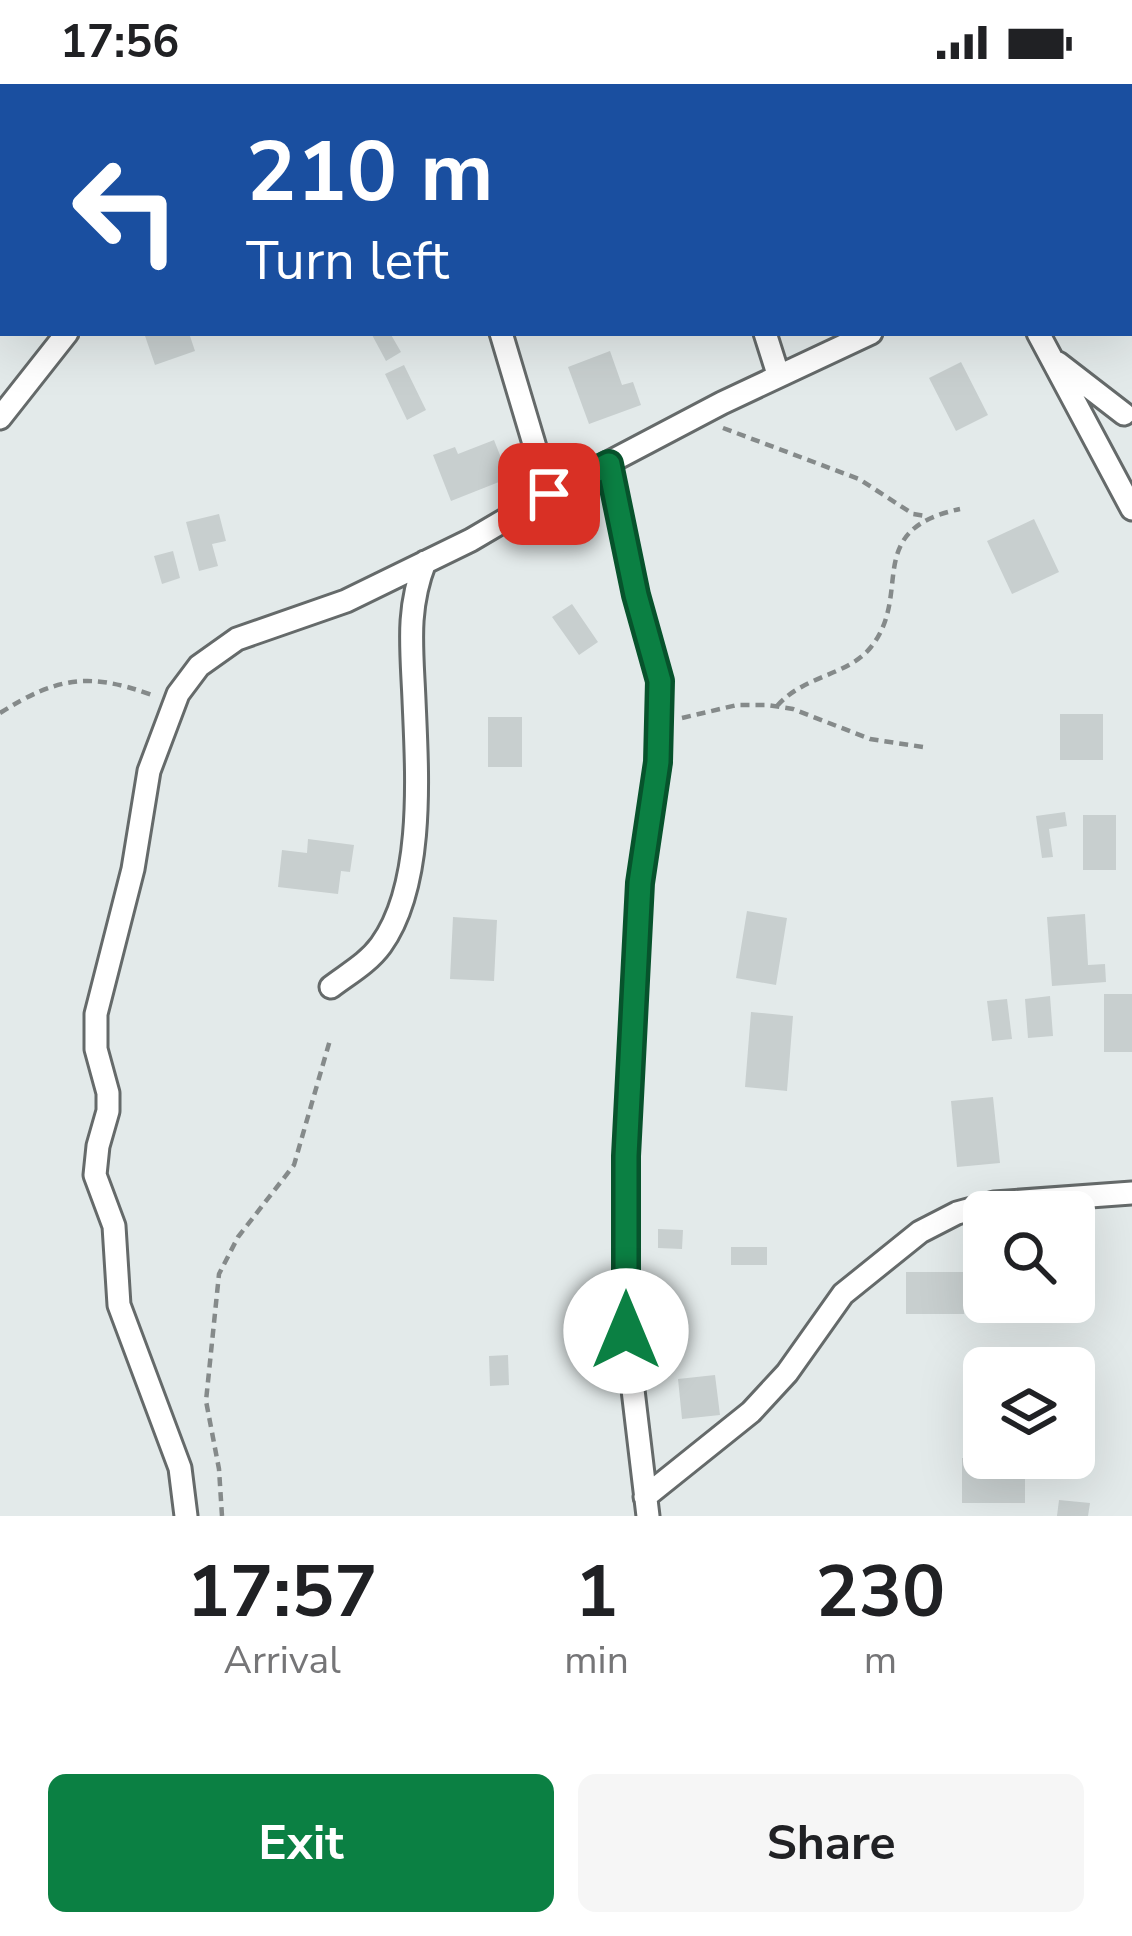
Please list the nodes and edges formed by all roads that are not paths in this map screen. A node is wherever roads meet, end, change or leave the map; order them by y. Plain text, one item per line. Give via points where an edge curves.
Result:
1 (65, 336) edge
2 (502, 336) edge
3 (766, 336) edge
4 (864, 336) edge
5 (1040, 336) edge
6 (1056, 362) junction
7 (778, 374) junction
8 (1128, 413) edge
9 (0, 418) edge
10 (1095, 441) junction
11 (609, 464) junction
12 (549, 494) junction
13 (1132, 509) edge
14 (425, 562) junction
15 (331, 987) dead end
16 (1132, 1192) edge
17 (646, 1507) edge
18 (186, 1516) edge

1 - 9 street
2 - 12 street
3 - 7 street
4 - 7 street
5 - 6 street
6 - 8 street
6 - 10 street
7 - 11 street
8 - 10 street
10 - 13 street
11 - 12 street
11 - 17 street via 660,681 626,1156 626,1331
12 - 14 street
14 - 15 street via 410,623 415,790 404,890 379,949
14 - 18 street via 346,601 237,639 199,666 173,703 149,770 96,1014 108,1112 95,1175 114,1226 119,1305 180,1468
16 - 17 street via 994,1203 920,1232 843,1294 752,1412

